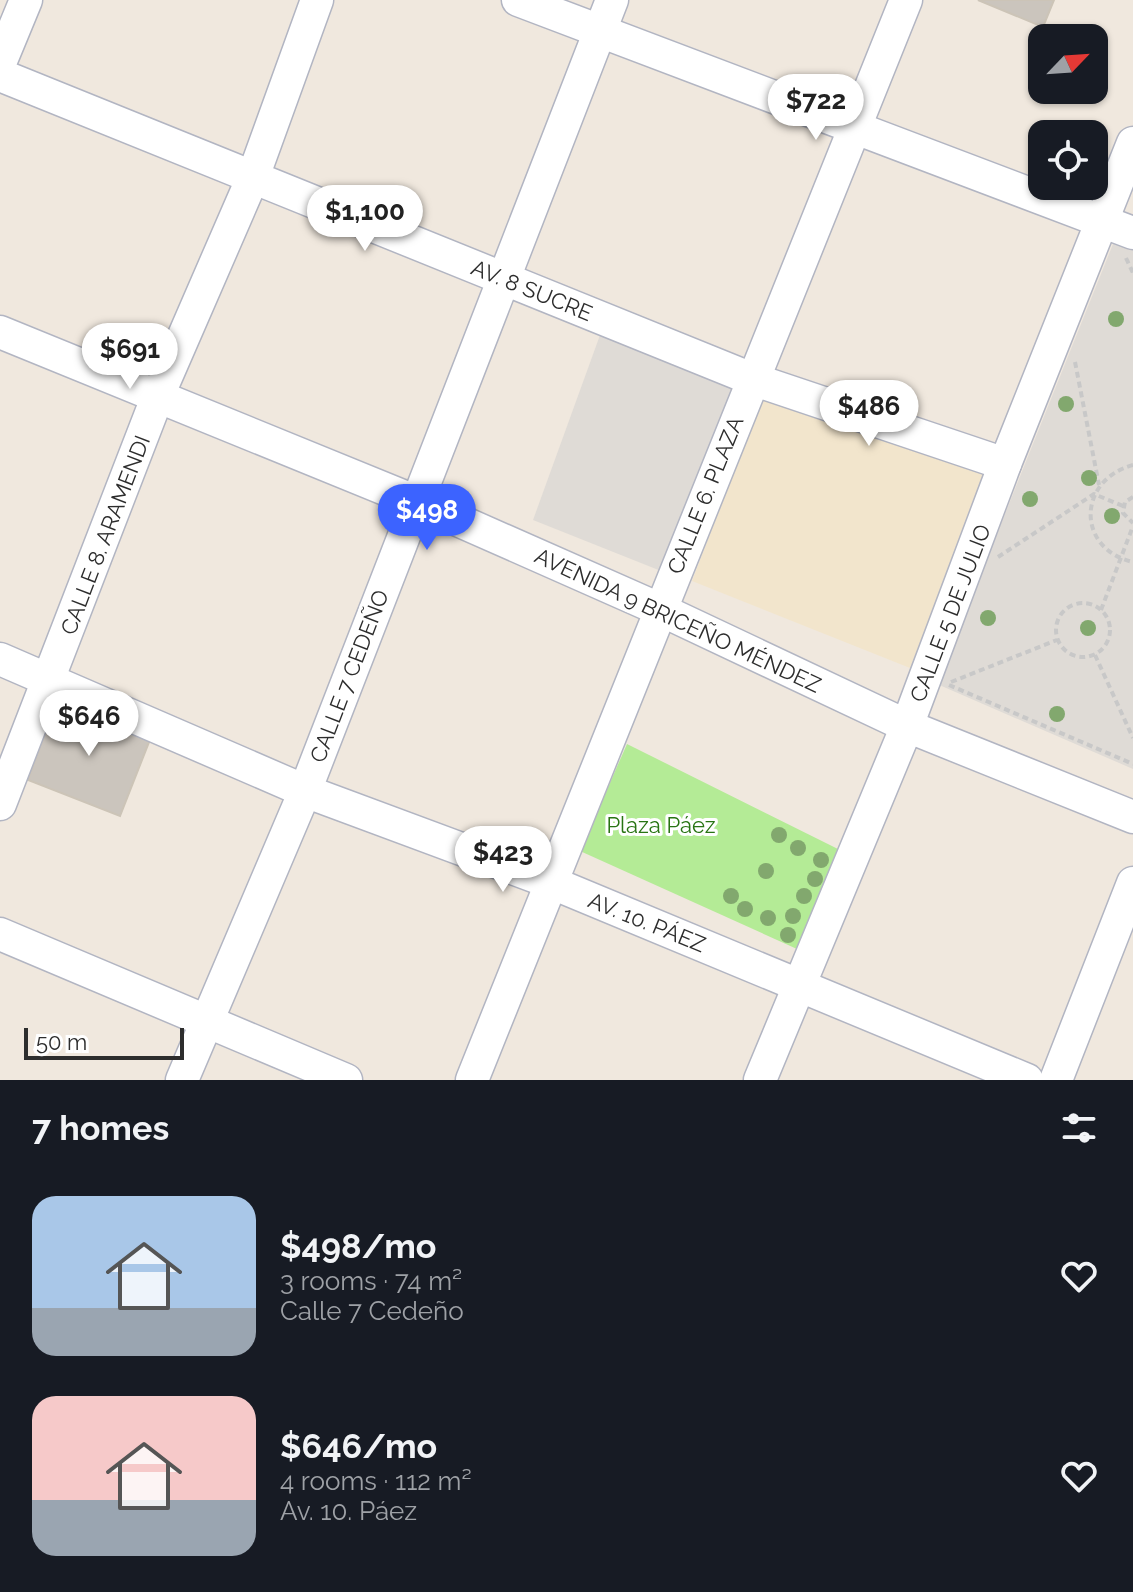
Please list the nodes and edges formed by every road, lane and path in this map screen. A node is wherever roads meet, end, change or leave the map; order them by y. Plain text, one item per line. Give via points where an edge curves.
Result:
1 (26, 0) edge
2 (317, 0) edge
3 (518, 0) edge
4 (612, 0) edge
5 (906, 0) edge
6 (599, 32) junction
7 (0, 63) edge
8 (0, 75) edge
9 (854, 126) junction
10 (1133, 143) edge
11 (253, 177) junction
12 (1101, 221) junction
13 (1133, 233) edge
14 (503, 279) junction
15 (0, 332) edge
16 (1068, 368) dead end
17 (752, 379) junction
18 (157, 398) junction
19 (1005, 464) junction
20 (1133, 465) edge
21 (1099, 485) junction
22 (1094, 494) junction
23 (1133, 497) edge
24 (417, 502) junction
25 (1123, 506) junction
26 (1133, 524) edge
27 (996, 548) dead end
28 (1121, 560) junction
29 (1133, 562) edge
30 (659, 609) junction
31 (1101, 610) junction
32 (1057, 640) junction
33 (1095, 655) junction
34 (0, 659) edge
35 (951, 670) dead end
36 (50, 679) junction
37 (947, 684) junction
38 (907, 726) junction
39 (1133, 738) edge
40 (1133, 764) edge
41 (305, 791) junction
42 (0, 804) edge
43 (1133, 817) edge
44 (550, 882) junction
45 (1133, 883) edge
46 (0, 934) edge
47 (798, 983) junction
48 (206, 1021) junction
49 (182, 1080) edge
50 (346, 1080) edge
51 (472, 1080) edge
52 (760, 1080) edge
53 (1027, 1080) edge
54 (1056, 1080) edge

1 - 7 street
2 - 11 street, CALLE 8. ARAMENDI
3 - 6 street
4 - 6 street, CALLE 7 CEDEÑO
5 - 9 street, CALLE 6. PLAZA
6 - 9 street
6 - 14 street, CALLE 7 CEDEÑO
8 - 11 street, AV. 8 SUCRE
9 - 12 street
9 - 17 street, CALLE 6. PLAZA
10 - 12 street, CALLE 5 DE JULIO
11 - 14 street, AV. 8 SUCRE
11 - 18 street, CALLE 8. ARAMENDI
12 - 13 street
12 - 19 street, CALLE 5 DE JULIO
14 - 17 street, AV. 8 SUCRE
14 - 24 street, CALLE 7 CEDEÑO
15 - 18 street, AVENIDA 9 BRICEÑO MÉNDEZ
16 - 21 path via 1074,354
17 - 19 street, AV. 8 SUCRE
17 - 30 street, CALLE 6. PLAZA
18 - 24 street, AVENIDA 9 BRICEÑO MÉNDEZ
18 - 36 street, CALLE 8. ARAMENDI
19 - 38 street, CALLE 5 DE JULIO
20 - 21 path
21 - 22 path
22 - 25 path
22 - 27 path via 991,562
22 - 28 path via 1093,530
23 - 25 path
24 - 30 street, AVENIDA 9 BRICEÑO MÉNDEZ
24 - 41 street, CALLE 7 CEDEÑO
25 - 26 path via 1125,519
26 - 28 path
28 - 29 path
28 - 31 path
30 - 38 street, AVENIDA 9 BRICEÑO MÉNDEZ
30 - 44 street, CALLE 6. PLAZA
31 - 32 path via 1085,603 1068,607 1058,619
31 - 33 path via 1110,632
32 - 33 path via 1074,656
32 - 37 path
33 - 39 path
34 - 36 street, AV. 10. PÁEZ
35 - 37 path
36 - 41 street, AV. 10. PÁEZ
36 - 42 street, CALLE 8. ARAMENDI
37 - 40 path
38 - 43 street, AVENIDA 9 BRICEÑO MÉNDEZ
38 - 47 street, CALLE 5 DE JULIO
41 - 44 street, AV. 10. PÁEZ
41 - 48 street, CALLE 7 CEDEÑO
44 - 47 street, AV. 10. PÁEZ
44 - 51 street, CALLE 6. PLAZA
45 - 54 street
46 - 48 street
47 - 52 street, CALLE 5 DE JULIO
47 - 53 street, AV. 10. PÁEZ
48 - 49 street, CALLE 7 CEDEÑO
48 - 50 street

